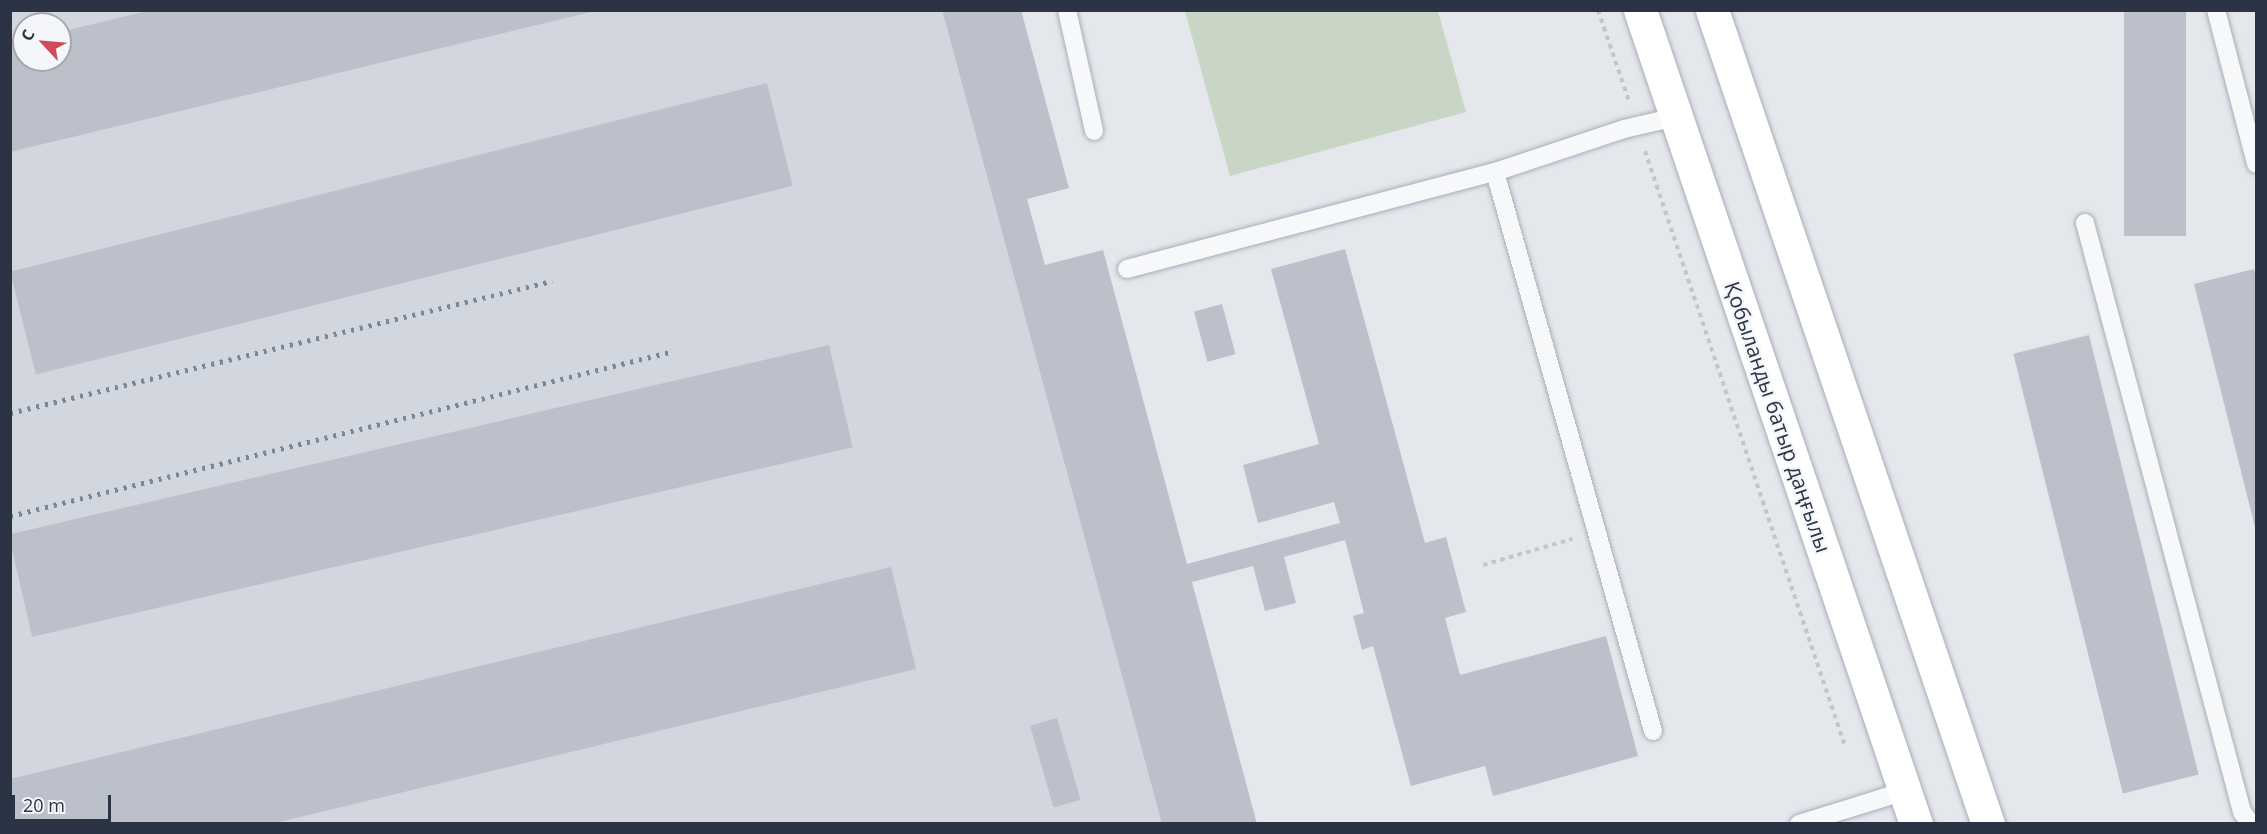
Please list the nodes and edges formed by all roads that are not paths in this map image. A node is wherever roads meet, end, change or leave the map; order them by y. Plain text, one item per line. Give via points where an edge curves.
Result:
1 (1067, 10) edge
2 (1640, 10) edge
3 (1712, 10) edge
4 (2216, 10) edge
5 (1676, 117) junction
6 (1094, 131) dead end
7 (2256, 164) edge
8 (1495, 172) junction
9 (2085, 223) dead end
10 (1127, 269) dead end
11 (1653, 731) dead end
12 (1905, 791) junction
13 (1799, 824) edge
14 (1916, 824) edge
15 (1988, 824) edge
16 (2251, 824) edge

1 - 6 lane
2 - 5 main road, Қобыланды батыр даңғылы
3 - 15 main road
4 - 7 lane
5 - 8 lane
5 - 12 main road, Қобыланды батыр даңғылы
8 - 10 lane
8 - 11 lane
9 - 16 lane via 2242,812
12 - 13 lane
12 - 14 main road, Қобыланды батыр даңғылы

